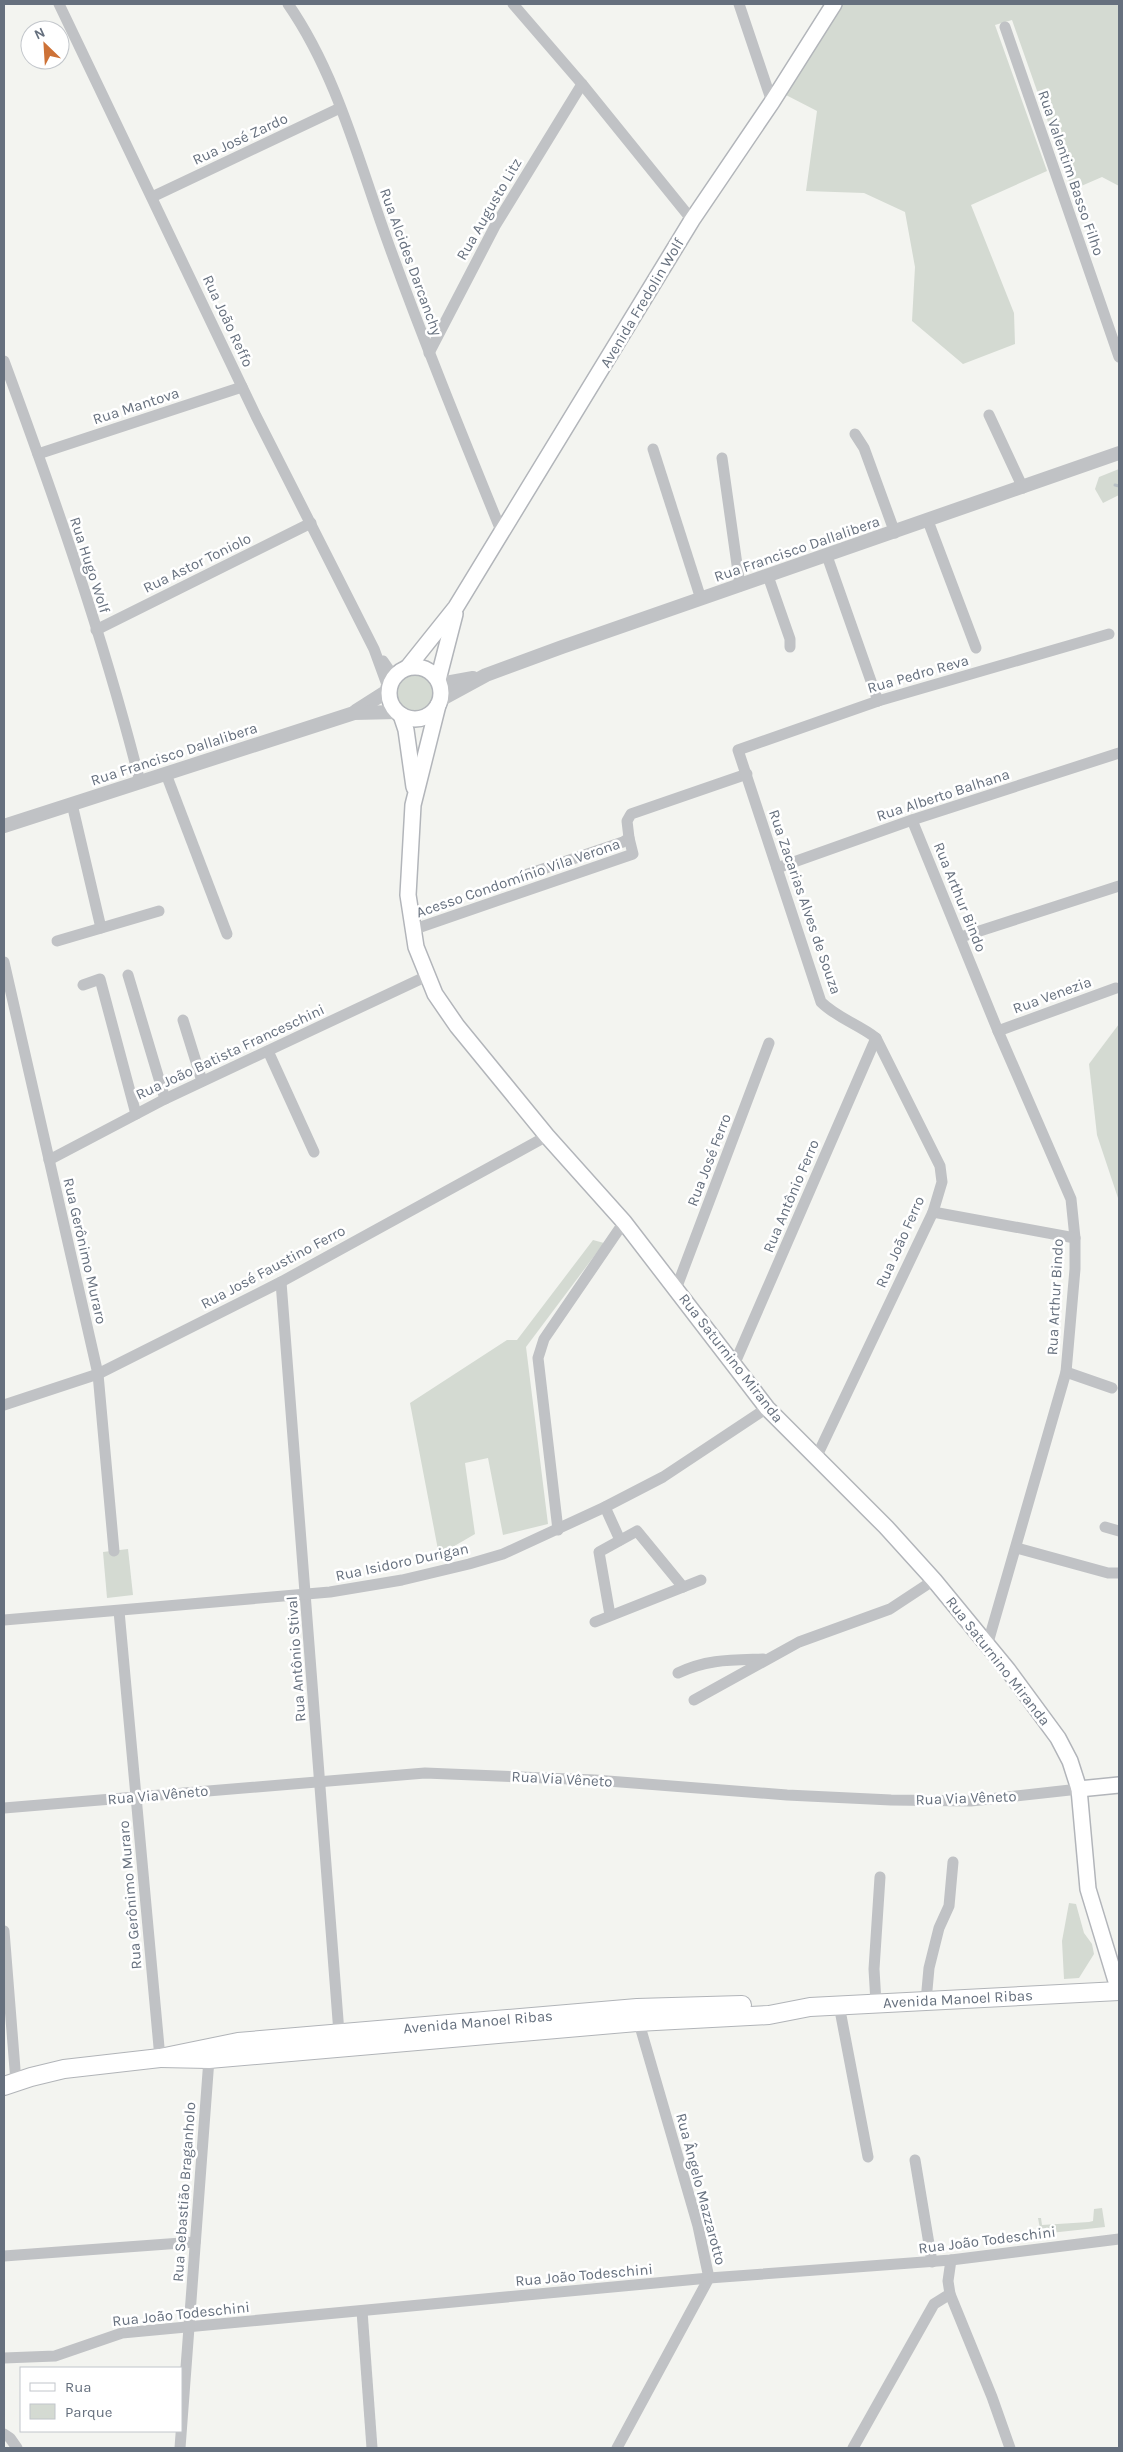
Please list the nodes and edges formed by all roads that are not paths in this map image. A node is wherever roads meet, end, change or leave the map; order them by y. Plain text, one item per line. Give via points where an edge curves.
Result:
1 (59, 4) edge
2 (288, 4) edge
3 (513, 4) edge
4 (739, 4) edge
5 (834, 4) edge
6 (1005, 27) dead end
7 (582, 84) junction
8 (772, 102) junction
9 (340, 108) junction
10 (152, 197) junction
11 (692, 220) junction
12 (429, 353) junction
13 (1119, 357) edge
14 (4, 361) edge
15 (242, 387) junction
16 (989, 416) dead end
17 (855, 434) dead end
18 (653, 449) dead end
19 (1119, 453) edge
20 (38, 454) junction
21 (722, 458) dead end
22 (1023, 488) junction
23 (928, 521) junction
24 (311, 523) junction
25 (895, 532) junction
26 (502, 533) junction
27 (827, 556) junction
28 (768, 576) junction
29 (740, 586) junction
30 (701, 599) junction
31 (456, 607) junction
32 (96, 630) junction
33 (1109, 634) dead end
34 (790, 647) dead end
35 (976, 648) dead end
36 (408, 667) junction
37 (486, 675) junction
38 (439, 682) junction
39 (392, 684) junction
40 (878, 701) junction
41 (439, 703) junction
42 (354, 713) junction
43 (399, 713) junction
44 (738, 750) joint
45 (1119, 753) edge
46 (166, 774) junction
47 (747, 774) junction
48 (140, 782) junction
49 (415, 794) junction
50 (72, 804) junction
51 (912, 820) junction
52 (4, 826) edge
53 (629, 838) junction
54 (777, 868) junction
55 (525, 875) dead end
56 (1119, 886) edge
57 (159, 911) dead end
58 (101, 928) junction
59 (412, 930) junction
60 (228, 934) dead end
61 (961, 937) junction
62 (57, 941) dead end
63 (4, 962) edge
64 (128, 975) dead end
65 (427, 976) junction
66 (83, 985) dead end
67 (1116, 988) dead end
68 (183, 1020) dead end
69 (998, 1031) junction
70 (876, 1038) junction
71 (770, 1043) dead end
72 (268, 1051) junction
73 (202, 1081) junction
74 (164, 1099) junction
75 (136, 1114) junction
76 (547, 1136) junction
77 (314, 1152) dead end
78 (49, 1160) junction
79 (933, 1212) junction
80 (624, 1222) junction
81 (1075, 1238) junction
82 (281, 1282) junction
83 (676, 1289) junction
84 (734, 1366) junction
85 (1066, 1372) junction
86 (98, 1374) junction
87 (1112, 1388) dead end
88 (4, 1405) edge
89 (767, 1408) junction
90 (816, 1458) junction
91 (606, 1507) junction
92 (1105, 1527) dead end
93 (558, 1530) junction
94 (1119, 1531) edge
95 (620, 1540) junction
96 (1017, 1548) junction
97 (114, 1551) dead end
98 (1119, 1573) edge
99 (701, 1580) dead end
100 (934, 1580) junction
101 (683, 1587) junction
102 (307, 1595) junction
103 (119, 1610) junction
104 (610, 1615) junction
105 (4, 1620) edge
106 (595, 1622) dead end
107 (987, 1646) junction
108 (765, 1659) junction
109 (678, 1673) dead end
110 (694, 1700) dead end
111 (321, 1781) junction
112 (1119, 1785) edge
113 (1079, 1789) junction
114 (136, 1797) junction
115 (4, 1808) edge
116 (953, 1862) dead end
117 (880, 1877) dead end
118 (4, 1931) edge
119 (4, 1946) edge
120 (1119, 1991) edge
121 (926, 2001) junction
122 (876, 2003) junction
123 (839, 2005) junction
124 (637, 2015) junction
125 (339, 2033) junction
126 (160, 2058) junction
127 (209, 2058) junction
128 (10, 2084) edge
129 (868, 2158) dead end
130 (915, 2160) dead end
131 (1119, 2239) edge
132 (195, 2242) junction
133 (4, 2256) edge
134 (951, 2260) junction
135 (932, 2262) junction
136 (709, 2278) junction
137 (950, 2294) junction
138 (362, 2312) junction
139 (189, 2327) junction
140 (4, 2358) edge
141 (182, 2421) edge
142 (181, 2432) edge
143 (4, 2434) edge
144 (17, 2448) edge
145 (180, 2448) edge
146 (372, 2448) edge
147 (616, 2448) edge
148 (853, 2448) edge
149 (1010, 2448) edge

1 - 10 street, Rua João Reffo
2 - 9 street, Rua Alcides Darcanchy via 299,20
3 - 7 street
4 - 8 street
5 - 8 main road, Avenida Fredolin Wolf
6 - 13 street, Rua Valentim Basso Filho
7 - 11 street
7 - 12 street, Rua Augusto Litz via 495,226
8 - 11 main road, Avenida Fredolin Wolf
9 - 10 street, Rua José Zardo
9 - 12 street, Rua Alcides Darcanchy
10 - 15 street, Rua João Reffo
11 - 26 main road, Avenida Fredolin Wolf
12 - 26 street, Rua Alcides Darcanchy
14 - 20 street, Rua Hugo Wolf
15 - 20 street, Rua Mantova
15 - 24 street, Rua João Reffo
16 - 22 street
17 - 25 street via 864,448
18 - 30 street
19 - 22 street, Rua Francisco Dallalibera
20 - 32 street, Rua Hugo Wolf
21 - 29 street
22 - 23 street, Rua Francisco Dallalibera
23 - 25 street, Rua Francisco Dallalibera
23 - 35 street
24 - 32 street, Rua Astor Toniolo
24 - 39 street, Rua João Reffo
25 - 27 street, Rua Francisco Dallalibera
26 - 31 main road, Avenida Fredolin Wolf
27 - 28 street, Rua Francisco Dallalibera
27 - 40 street
28 - 29 street, Rua Francisco Dallalibera
28 - 34 street
29 - 30 street, Rua Francisco Dallalibera
30 - 37 street, Rua Francisco Dallalibera
31 - 36 main road, Avenida Fredolin Wolf
31 - 38 main road, Avenida Fredolin Wolf
32 - 48 street, Rua Hugo Wolf
33 - 40 street, Rua Pedro Reva
36 - 38 main road via 426,668
36 - 39 main road
37 - 38 street, Rua Francisco Dallalibera
37 - 41 street, Rua Francisco Dallalibera
38 - 41 main road
39 - 42 street, Rua Francisco Dallalibera
39 - 43 main road via 392,706
40 - 44 street, Rua Pedro Reva
41 - 43 main road via 426,717 409,718
41 - 49 main road, Rua Saturnino Miranda
42 - 43 street, Rua Francisco Dallalibera
42 - 46 street, Rua Francisco Dallalibera
43 - 49 main road, Rua Saturnino Miranda via 406,730
44 - 47 street, Rua Zacarias Alves de Souza
45 - 51 street, Rua Alberto Balhana
46 - 48 street, Rua Francisco Dallalibera
46 - 60 street
47 - 53 street via 631,814 627,821
47 - 54 street, Rua Zacarias Alves de Souza
48 - 50 street, Rua Francisco Dallalibera
49 - 59 main road, Rua Saturnino Miranda via 408,877
50 - 52 street, Rua Francisco Dallalibera
50 - 58 street
51 - 54 street, Rua Alberto Balhana
51 - 61 street, Rua Arthur Bindo
53 - 55 street
53 - 59 street, Acesso Condomínio Vila Verona via 632,854
54 - 70 street, Rua Zacarias Alves de Souza via 821,1002 832,1014 861,1026
56 - 61 street
57 - 58 street
58 - 62 street
59 - 65 main road, Rua Saturnino Miranda
61 - 69 street, Rua Arthur Bindo
63 - 78 street, Rua Gerônimo Muraro
64 - 74 street
65 - 72 street, Rua João Batista Franceschini
65 - 76 main road, Rua Saturnino Miranda via 442,1007
66 - 75 street via 100,980
67 - 69 street, Rua Venezia
68 - 73 street
69 - 81 street, Rua Arthur Bindo via 1070,1199
70 - 79 street, Rua João Ferro via 940,1166 942,1182
70 - 84 street, Rua Antônio Ferro
71 - 83 street, Rua José Ferro
72 - 73 street, Rua João Batista Franceschini
72 - 77 street
73 - 74 street, Rua João Batista Franceschini
74 - 75 street, Rua João Batista Franceschini
75 - 78 street, Rua João Batista Franceschini
76 - 80 main road, Rua Saturnino Miranda
76 - 82 street, Rua José Faustino Ferro
78 - 86 street, Rua Gerônimo Muraro
79 - 81 street
79 - 90 street, Rua João Ferro
80 - 83 main road, Rua Saturnino Miranda
80 - 93 street via 544,1339 538,1358
81 - 85 street, Rua Arthur Bindo
82 - 86 street, Rua José Faustino Ferro
82 - 102 street, Rua Antônio Stival
83 - 84 main road, Rua Saturnino Miranda
84 - 89 main road, Rua Saturnino Miranda
85 - 87 street
85 - 96 street, Rua Arthur Bindo
86 - 88 street, Rua José Faustino Ferro
86 - 97 street, Rua Gerônimo Muraro
89 - 90 main road, Rua Saturnino Miranda
89 - 91 street, Rua Isidoro Durigan via 663,1477
90 - 100 main road, Rua Saturnino Miranda
91 - 93 street, Rua Isidoro Durigan
91 - 95 street
92 - 94 street
93 - 102 street, Rua Isidoro Durigan via 503,1554 469,1564 402,1580
95 - 101 street via 637,1532
95 - 104 street via 599,1552
96 - 98 street via 1108,1573
96 - 107 street, Rua Arthur Bindo
99 - 101 street
100 - 107 main road, Rua Saturnino Miranda
100 - 108 street via 890,1608 799,1642
101 - 104 street
102 - 103 street, Rua Isidoro Durigan
102 - 111 street, Rua Antônio Stival
103 - 105 street, Rua Isidoro Durigan
103 - 114 street, Rua Gerônimo Muraro
104 - 106 street
107 - 113 main road, Rua Saturnino Miranda via 1058,1738
108 - 109 street via 714,1661 697,1664
108 - 110 street
111 - 113 street, Rua Via Vêneto via 454,1773 787,1795 971,1801
111 - 114 street, Rua Via Vêneto
111 - 125 street, Rua Antônio Stival
112 - 113 main road, Rua Via Vêneto
113 - 120 main road, Rua Saturnino Miranda via 1088,1889
114 - 115 street, Rua Via Vêneto
114 - 126 street, Rua Gerônimo Muraro
116 - 121 street via 950,1906 939,1928 929,1968
117 - 122 street via 874,1970
118 - 119 street
119 - 128 street
120 - 121 main road, Avenida Manoel Ribas
121 - 122 main road, Avenida Manoel Ribas
122 - 123 main road, Avenida Manoel Ribas
123 - 124 main road, Avenida Manoel Ribas via 798,2009 766,2005
123 - 129 street
124 - 125 main road, Avenida Manoel Ribas
124 - 127 main road, Avenida Manoel Ribas
124 - 136 street, Rua Ângelo Mazzarotto via 695,2217
125 - 126 main road, Avenida Manoel Ribas via 225,2044
126 - 127 main road, Avenida Manoel Ribas
126 - 128 main road, Avenida Manoel Ribas via 64,2069
127 - 132 street, Rua Sebastião Braganholo
130 - 135 street
131 - 134 street, Rua João Todeschini
132 - 133 street
132 - 139 street, Rua Sebastião Braganholo
134 - 135 street, Rua João Todeschini
134 - 137 street
135 - 136 street, Rua João Todeschini
136 - 138 street, Rua João Todeschini
136 - 147 street, Rua Ângelo Mazzarotto
137 - 148 street via 934,2304
137 - 149 street
138 - 139 street, Rua João Todeschini
138 - 146 street
139 - 140 street, Rua João Todeschini via 113,2335 55,2356
139 - 141 street, Rua Sebastião Braganholo
142 - 145 street, Rua Sebastião Braganholo
143 - 144 street

